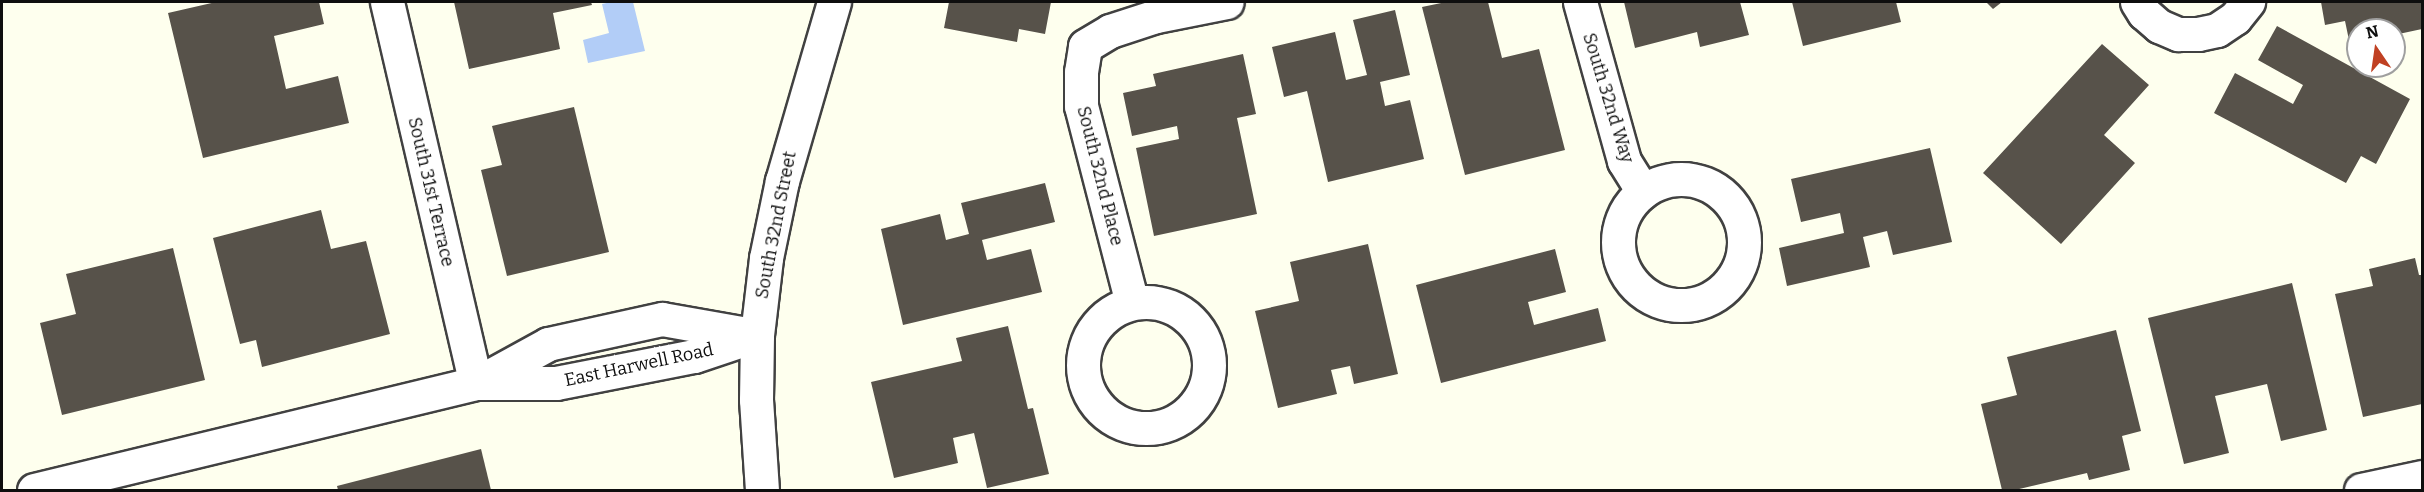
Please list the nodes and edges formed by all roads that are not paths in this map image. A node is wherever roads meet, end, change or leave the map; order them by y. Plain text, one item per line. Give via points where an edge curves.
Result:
1 (387, 2) edge
2 (834, 2) edge
3 (1227, 2) edge
4 (1580, 2) edge
5 (2137, 2) edge
6 (2248, 2) edge
7 (1643, 191) dead end
8 (1132, 303) dead end
9 (587, 335) junction
10 (757, 336) junction
11 (598, 374) junction
12 (476, 383) junction
13 (2422, 477) edge
14 (34, 490) edge
15 (762, 490) edge
16 (2361, 490) edge

1 - 12 street, South 31st Terrace
2 - 10 street, South 32nd Street via 782,181 766,258
3 - 8 street, South 32nd Place via 1156,16 1110,31 1085,46 1081,106
4 - 7 street, South 32nd Way via 1624,161
5 - 6 street via 2159,26 2178,34 2217,30 2235,18
9 - 10 street, East Harwell Road via 662,319
9 - 11 street
9 - 12 street, East Harwell Road via 548,344
10 - 11 street, East Harwell Road via 694,356
10 - 15 street, South 32nd Street via 756,400
11 - 12 street, East Harwell Road via 556,382
12 - 14 street, East Harwell Road
13 - 16 street

